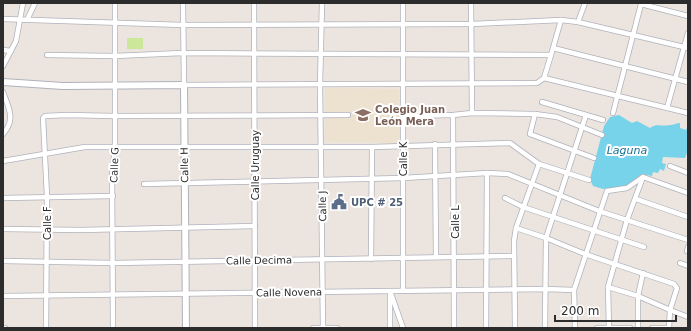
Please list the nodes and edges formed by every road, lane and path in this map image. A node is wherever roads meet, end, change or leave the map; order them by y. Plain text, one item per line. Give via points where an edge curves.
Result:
1 (23, 3) edge
2 (35, 3) edge
3 (115, 3) edge
4 (183, 3) edge
5 (254, 3) edge
6 (322, 3) edge
7 (403, 3) edge
8 (471, 3) edge
9 (585, 3) edge
10 (634, 3) edge
11 (641, 4) edge
12 (688, 16) edge
13 (3, 19) edge
14 (20, 20) junction
15 (27, 20) junction
16 (561, 20) junction
17 (115, 21) junction
18 (578, 22) junction
19 (254, 24) junction
20 (322, 24) junction
21 (404, 24) junction
22 (472, 24) junction
23 (183, 25) junction
24 (688, 33) edge
25 (632, 34) junction
26 (553, 48) junction
27 (686, 48) edge
28 (3, 50) edge
29 (11, 51) junction
30 (182, 53) junction
31 (254, 53) junction
32 (402, 53) junction
33 (321, 54) junction
34 (471, 54) junction
35 (48, 55) dead end
36 (551, 55) junction
37 (115, 56) junction
38 (3, 66) edge
39 (624, 66) junction
40 (544, 78) junction
41 (674, 78) junction
42 (3, 82) edge
43 (688, 82) edge
44 (403, 84) junction
45 (472, 84) junction
46 (114, 85) junction
47 (184, 85) junction
48 (254, 85) junction
49 (320, 85) junction
50 (3, 92) edge
51 (616, 97) junction
52 (542, 102) dead end
53 (667, 108) junction
54 (472, 113) junction
55 (613, 113) dead end
56 (688, 113) edge
57 (535, 114) junction
58 (184, 115) junction
59 (255, 115) junction
60 (320, 115) junction
61 (348, 115) dead end
62 (453, 115) junction
63 (586, 115) junction
64 (115, 116) junction
65 (403, 116) junction
66 (603, 120) dead end
67 (582, 126) junction
68 (3, 134) edge
69 (602, 135) dead end
70 (435, 144) junction
71 (453, 144) junction
72 (404, 145) junction
73 (255, 146) junction
74 (321, 146) junction
75 (115, 147) junction
76 (184, 147) junction
77 (372, 147) junction
78 (574, 151) junction
79 (45, 154) junction
80 (594, 158) dead end
81 (3, 161) edge
82 (538, 164) junction
83 (670, 166) dead end
84 (487, 173) junction
85 (567, 173) junction
86 (688, 173) edge
87 (455, 175) junction
88 (436, 176) junction
89 (643, 177) junction
90 (403, 178) junction
91 (371, 179) junction
92 (321, 180) junction
93 (589, 180) dead end
94 (255, 182) junction
95 (144, 184) dead end
96 (185, 184) junction
97 (530, 185) junction
98 (688, 193) edge
99 (47, 196) junction
100 (113, 196) junction
101 (559, 196) junction
102 (3, 198) edge
103 (505, 198) dead end
104 (636, 198) junction
105 (523, 206) junction
106 (599, 211) junction
107 (553, 217) junction
108 (688, 217) edge
109 (627, 220) junction
110 (255, 226) junction
111 (185, 228) junction
112 (516, 228) junction
113 (3, 229) edge
114 (47, 229) junction
115 (114, 230) junction
116 (593, 230) junction
117 (546, 238) junction
118 (622, 240) junction
119 (688, 240) edge
120 (644, 247) dead end
121 (585, 254) junction
122 (454, 256) junction
123 (486, 256) junction
124 (514, 256) junction
125 (403, 257) junction
126 (436, 257) junction
127 (255, 259) junction
128 (323, 259) junction
129 (371, 259) junction
130 (3, 261) edge
131 (185, 261) junction
132 (48, 262) junction
133 (114, 263) junction
134 (680, 263) dead end
135 (614, 264) junction
136 (688, 266) edge
137 (643, 273) junction
138 (608, 287) junction
139 (545, 289) junction
140 (454, 290) junction
141 (486, 290) junction
142 (514, 290) junction
143 (574, 290) junction
144 (390, 291) junction
145 (403, 291) junction
146 (322, 292) junction
147 (255, 293) junction
148 (186, 294) junction
149 (47, 295) junction
150 (114, 295) junction
151 (3, 296) edge
152 (638, 296) junction
153 (670, 310) junction
154 (688, 317) edge
155 (46, 328) edge
156 (113, 328) edge
157 (186, 328) edge
158 (255, 328) edge
159 (313, 328) edge
160 (323, 328) edge
161 (336, 328) edge
162 (390, 328) edge
163 (404, 328) edge
164 (454, 328) edge
165 (486, 328) edge
166 (515, 328) edge
167 (545, 328) edge
168 (575, 328) edge
169 (597, 328) edge
170 (609, 328) edge
171 (630, 328) edge
172 (638, 328) edge
173 (652, 328) edge
174 (669, 328) edge

1 - 14 street
2 - 15 street
3 - 17 street, Calle G
4 - 23 street, Calle H
5 - 19 street, Calle Uruguay
6 - 20 street, Calle J
7 - 21 street, Calle K
8 - 22 street
9 - 18 street
10 - 11 street
11 - 12 street
11 - 25 street
13 - 14 street
14 - 15 street
14 - 29 street via 16,41
15 - 17 street
16 - 18 street
16 - 22 street
16 - 26 street
17 - 23 street
17 - 37 street, Calle G
18 - 25 street
19 - 20 street
19 - 23 street
19 - 31 street, Calle Uruguay
20 - 21 street
20 - 33 street, Calle J
21 - 22 street
21 - 32 street, Calle K
22 - 34 street
23 - 30 street, Calle H
24 - 27 street
25 - 27 street
25 - 39 street
26 - 36 street
26 - 39 street
27 - 41 street
28 - 29 street
29 - 38 street
30 - 31 street
30 - 37 street
30 - 47 street, Calle H
31 - 33 street
31 - 48 street, Calle Uruguay
32 - 33 street
32 - 34 street
32 - 44 street, Calle K
33 - 49 street, Calle J
34 - 36 street
34 - 45 street
35 - 37 street
36 - 40 street
37 - 46 street, Calle G
39 - 41 street
39 - 51 street
40 - 45 street via 537,83
40 - 51 street
41 - 43 street
41 - 53 street
42 - 46 street via 63,86
44 - 45 street
44 - 49 street
44 - 65 street, Calle K
45 - 54 street
46 - 47 street
46 - 64 street, Calle G
47 - 48 street
47 - 58 street, Calle H
48 - 49 street
48 - 59 street, Calle Uruguay
49 - 60 street, Calle J
50 - 68 street via 11,117 9,127
51 - 53 street
51 - 55 street
52 - 63 street
53 - 56 street
54 - 57 street
54 - 62 street
57 - 67 street via 557,116
57 - 78 street via 530,134
58 - 59 street
58 - 64 street
58 - 76 street, Calle H
59 - 60 street
59 - 73 street, Calle Uruguay
60 - 61 street
60 - 74 street, Calle J
62 - 65 street
62 - 71 street, Calle L
63 - 66 street
63 - 67 street
64 - 75 street, Calle G
64 - 79 street, Calle F via 48,115 43,118
65 - 72 street, Calle K
67 - 69 street
67 - 78 street
70 - 71 street
70 - 72 street
70 - 88 street
71 - 82 street via 510,143
71 - 87 street, Calle L
72 - 77 street
72 - 90 street, Calle K
73 - 74 street
73 - 76 street
73 - 94 street, Calle Uruguay
74 - 77 street
74 - 92 street, Calle J
75 - 76 street
75 - 79 street via 85,147
75 - 100 street, Calle G
76 - 96 street, Calle H
77 - 91 street
78 - 80 street
78 - 85 street
79 - 81 street
79 - 99 street, Calle F
82 - 85 street
82 - 97 street
83 - 86 street
84 - 87 street
84 - 97 street via 508,174
84 - 123 street
85 - 93 street
85 - 101 street
87 - 88 street
87 - 122 street, Calle L
88 - 90 street
88 - 126 street
89 - 98 street
89 - 104 street
89 - 106 street via 627,188 607,191
90 - 91 street
90 - 125 street, Calle K
91 - 92 street
91 - 129 street
92 - 94 street
92 - 128 street, Calle J
94 - 96 street
94 - 110 street, Calle Uruguay
95 - 96 street
96 - 111 street, Calle H
97 - 101 street
97 - 105 street
99 - 100 street
99 - 102 street
99 - 114 street, Calle F
100 - 115 street, Calle G
101 - 106 street
101 - 107 street
103 - 105 street
104 - 108 street
104 - 109 street
105 - 107 street
105 - 112 street
106 - 109 street
106 - 116 street
107 - 116 street
107 - 117 street
109 - 118 street
109 - 119 street
110 - 111 street
110 - 127 street, Calle Uruguay
111 - 115 street
111 - 131 street, Calle H
112 - 117 street
112 - 124 street
113 - 114 street
114 - 115 street
114 - 132 street, Calle F
115 - 133 street, Calle G
116 - 118 street
116 - 121 street
117 - 121 street
117 - 139 street
118 - 120 street
118 - 135 street
121 - 135 street
121 - 143 street
122 - 123 street, Calle Decima
122 - 126 street, Calle Decima
122 - 140 street, Calle L
123 - 124 street, Calle Decima
123 - 141 street
124 - 142 street
125 - 126 street, Calle Decima
125 - 129 street, Calle Decima
125 - 145 street, Calle K
127 - 128 street, Calle Decima
127 - 131 street, Calle Decima
127 - 147 street, Calle Uruguay
128 - 129 street, Calle Decima
128 - 146 street, Calle J
130 - 132 street, Calle Decima
131 - 133 street, Calle Decima
131 - 148 street, Calle H
132 - 133 street, Calle Decima
132 - 149 street, Calle F
133 - 150 street, Calle G
134 - 136 street
135 - 137 street
135 - 138 street
137 - 152 street
137 - 153 street via 675,285 677,288
138 - 152 street
138 - 170 street
139 - 142 street, Calle Novena
139 - 143 street, Calle Novena
139 - 167 street
140 - 141 street, Calle Novena
140 - 145 street, Calle Novena
140 - 164 street, Calle L
141 - 142 street, Calle Novena
141 - 165 street
142 - 166 street
143 - 168 street
144 - 145 street, Calle Novena
144 - 146 street, Calle Novena
144 - 162 street
144 - 163 street
146 - 147 street, Calle Novena
146 - 160 street, Calle J
147 - 148 street, Calle Novena
147 - 158 street, Calle Uruguay
148 - 150 street, Calle Novena
148 - 157 street, Calle H
149 - 150 street, Calle Novena
149 - 151 street, Calle Novena
149 - 155 street, Calle F
150 - 156 street, Calle G
152 - 153 street
152 - 172 street
153 - 154 street
153 - 174 street
159 - 160 street
160 - 161 street
169 - 170 street
170 - 171 street
173 - 174 street

